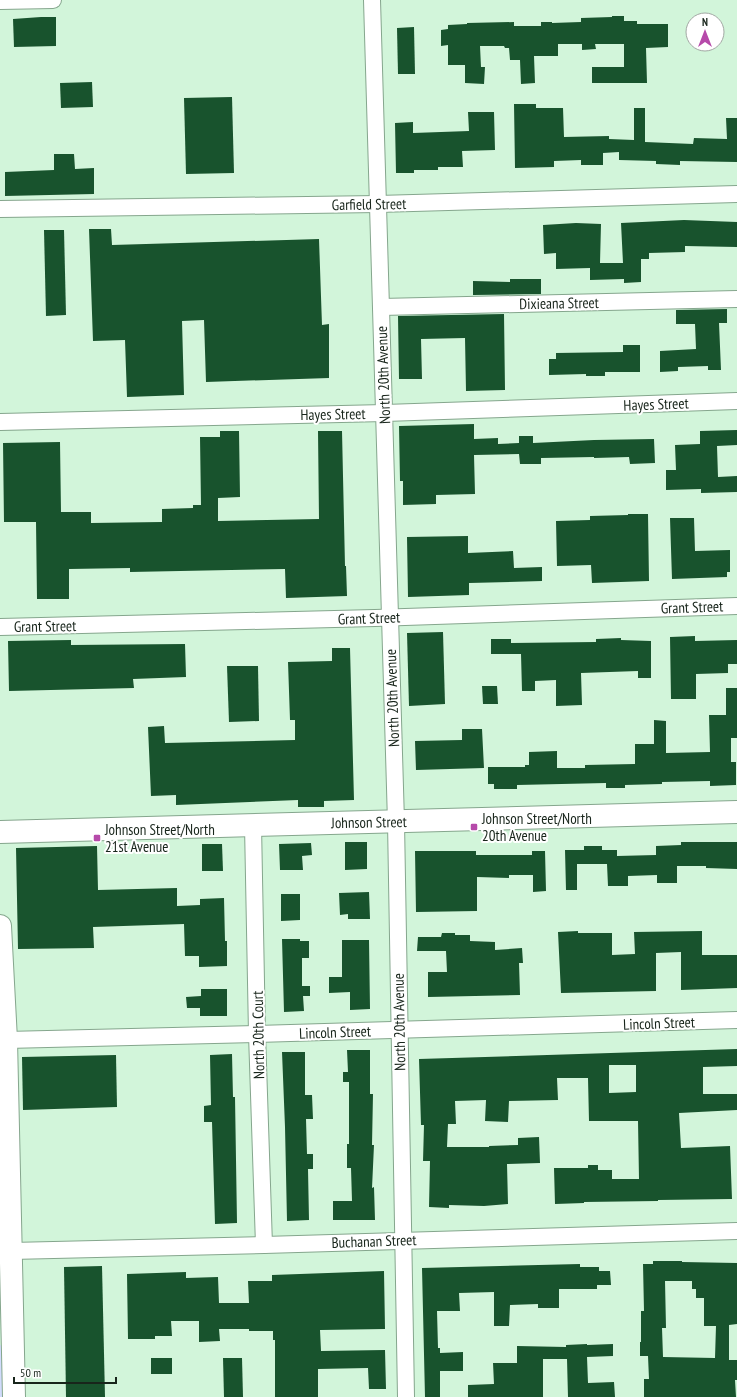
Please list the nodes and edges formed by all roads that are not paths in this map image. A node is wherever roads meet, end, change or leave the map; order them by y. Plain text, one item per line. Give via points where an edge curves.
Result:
1 (53, 0) edge
2 (372, 0) edge
3 (0, 1) edge
4 (737, 194) edge
5 (378, 204) junction
6 (0, 209) edge
7 (737, 299) edge
8 (381, 307) junction
9 (737, 401) edge
10 (385, 413) junction
11 (0, 422) edge
12 (737, 606) edge
13 (389, 617) junction
14 (0, 627) edge
15 (737, 812) edge
16 (396, 822) junction
17 (253, 825) junction
18 (0, 832) edge
19 (0, 926) edge
20 (737, 1020) edge
21 (400, 1030) junction
22 (257, 1034) junction
23 (6, 1040) junction
24 (737, 1230) edge
25 (403, 1240) junction
26 (264, 1245) junction
27 (11, 1251) junction
28 (14, 1397) edge
29 (406, 1397) edge

1 - 3 street
2 - 5 street, North 20th Avenue
4 - 5 street, Garfield Street
5 - 6 street, Garfield Street
5 - 8 street, North 20th Avenue
7 - 8 street, Dixieana Street
8 - 10 street, North 20th Avenue
9 - 10 street, Hayes Street
10 - 11 street, Hayes Street
10 - 13 street, North 20th Avenue
12 - 13 street, Grant Street
13 - 14 street, Grant Street
13 - 16 street, North 20th Avenue
15 - 16 street, Johnson Street
16 - 17 street, Johnson Street
16 - 21 street, North 20th Avenue
17 - 18 street, Johnson Street
17 - 22 street, North 20th Court
19 - 23 street
20 - 21 street, Lincoln Street
21 - 22 street, Lincoln Street
21 - 25 street, North 20th Avenue
22 - 23 street, Lincoln Street
22 - 26 street, North 20th Court
23 - 27 street
24 - 25 street, Buchanan Street
25 - 26 street, Buchanan Street
25 - 29 street, North 20th Avenue
26 - 27 street, Buchanan Street
27 - 28 street

